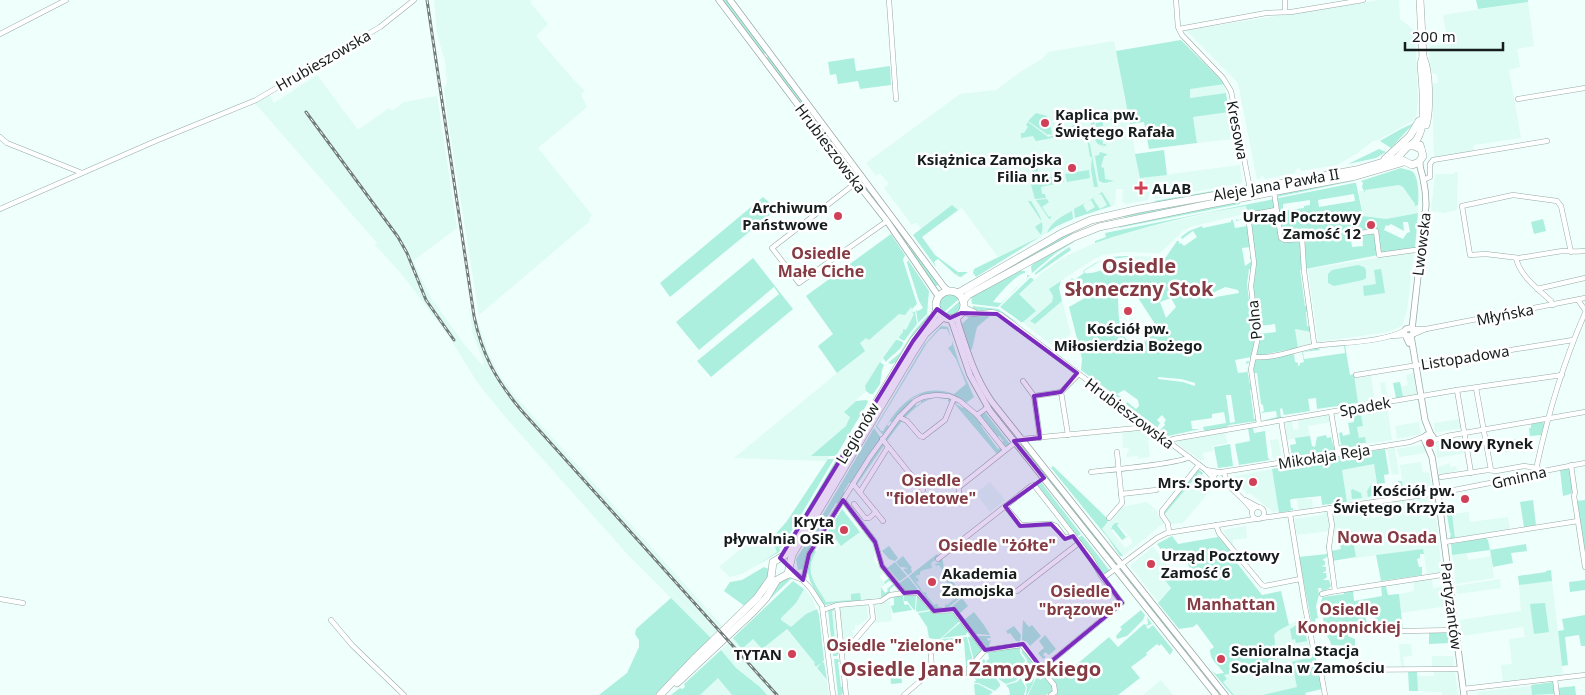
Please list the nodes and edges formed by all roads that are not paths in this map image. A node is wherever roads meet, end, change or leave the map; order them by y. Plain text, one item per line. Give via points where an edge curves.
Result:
1 (66, 0) edge
2 (414, 0) edge
3 (719, 0) edge
4 (730, 0) edge
5 (889, 0) edge
6 (1176, 0) edge
7 (1286, 0) edge
8 (1363, 0) edge
9 (1420, 0) edge
10 (1285, 12) junction
11 (1179, 29) junction
12 (0, 34) edge
13 (770, 53) junction
14 (1423, 57) junction
15 (763, 58) junction
16 (1585, 88) edge
17 (896, 99) dead end
18 (1518, 99) dead end
19 (1423, 112) junction
20 (0, 137) edge
21 (1547, 141) dead end
22 (1411, 146) junction
23 (1421, 149) junction
24 (1401, 153) junction
25 (1420, 161) junction
26 (1381, 162) junction
27 (1407, 163) junction
28 (82, 173) junction
29 (1423, 180) junction
30 (856, 182) junction
31 (1250, 192) junction
32 (1274, 192) junction
33 (0, 209) edge
34 (1276, 210) junction
35 (1118, 214) junction
36 (887, 221) junction
37 (1119, 222) junction
38 (1356, 228) dead end
39 (1420, 250) junction
40 (1585, 251) edge
41 (1571, 252) junction
42 (1516, 258) junction
43 (1585, 278) edge
44 (1537, 288) junction
45 (949, 291) junction
46 (958, 294) junction
47 (939, 298) junction
48 (1585, 298) edge
49 (1578, 300) junction
50 (1553, 305) junction
51 (1585, 305) edge
52 (1413, 307) junction
53 (937, 309) junction
54 (1585, 311) edge
55 (956, 312) junction
56 (1413, 316) junction
57 (1424, 328) junction
58 (1408, 333) junction
59 (1573, 340) junction
60 (1316, 346) junction
61 (1253, 357) junction
62 (1416, 365) junction
63 (1076, 373) junction
64 (1356, 374) dead end
65 (1562, 374) junction
66 (1023, 381) dead end
67 (1476, 388) junction
68 (1457, 390) junction
69 (1061, 392) junction
70 (1034, 396) junction
71 (1421, 397) junction
72 (954, 398) junction
73 (988, 407) junction
74 (1331, 412) junction
75 (1585, 412) edge
76 (977, 415) junction
77 (898, 417) junction
78 (1549, 419) junction
79 (1281, 420) junction
80 (1259, 424) junction
81 (1148, 427) junction
82 (1484, 430) junction
83 (1464, 433) junction
84 (1068, 435) junction
85 (882, 438) junction
86 (1040, 438) junction
87 (1022, 439) junction
88 (1428, 439) junction
89 (1015, 442) junction
90 (1168, 442) junction
91 (888, 447) junction
92 (1005, 450) junction
93 (1116, 452) dead end
94 (1338, 454) junction
95 (1189, 457) junction
96 (1288, 462) junction
97 (1585, 463) edge
98 (1199, 465) junction
99 (1571, 465) junction
100 (1118, 468) junction
101 (1538, 469) junction
102 (1206, 470) junction
103 (1239, 470) junction
104 (1491, 470) junction
105 (1091, 472) dead end
106 (1220, 472) junction
107 (1471, 473) junction
108 (1441, 477) dead end
109 (1044, 478) junction
110 (1213, 478) junction
111 (1224, 481) junction
112 (853, 484) junction
113 (1034, 485) junction
114 (923, 490) dead end
115 (1156, 490) dead end
116 (860, 492) junction
117 (1438, 493) junction
118 (1121, 494) junction
119 (843, 500) junction
120 (1245, 500) junction
121 (965, 501) dead end
122 (854, 504) dead end
123 (1005, 506) junction
124 (1258, 507) junction
125 (1330, 508) junction
126 (876, 512) junction
127 (1253, 514) junction
128 (1290, 514) junction
129 (1263, 516) junction
130 (1109, 518) dead end
131 (883, 521) dead end
132 (1578, 521) junction
133 (1216, 525) junction
134 (1169, 532) junction
135 (1073, 536) junction
136 (1444, 542) junction
137 (1079, 543) junction
138 (780, 558) junction
139 (938, 559) dead end
140 (1118, 567) junction
141 (1585, 567) edge
142 (772, 571) junction
143 (787, 572) junction
144 (1448, 574) junction
145 (1104, 578) junction
146 (1300, 579) junction
147 (803, 580) junction
148 (1017, 591) dead end
149 (1335, 591) junction
150 (904, 593) junction
151 (1322, 594) dead end
152 (0, 600) edge
153 (871, 602) junction
154 (23, 603) dead end
155 (837, 605) junction
156 (823, 610) junction
157 (331, 620) dead end
158 (1456, 630) junction
159 (1355, 632) dead end
160 (985, 650) junction
161 (1314, 652) dead end
162 (841, 654) junction
163 (931, 655) dead end
164 (829, 659) junction
165 (1042, 669) junction
166 (1460, 669) junction
167 (969, 674) dead end
168 (1585, 675) edge
169 (1555, 679) junction
170 (1463, 692) edge
171 (404, 695) edge
172 (660, 695) edge
173 (664, 695) edge
174 (834, 695) edge
175 (846, 695) edge
176 (904, 695) edge
177 (1051, 695) edge
178 (1216, 695) edge
179 (1225, 695) edge
180 (1325, 695) edge
181 (1557, 695) edge

1 - 12 street
2 - 28 street, Hrubieszowska via 372,32 256,100
3 - 15 main road, Hrubieszowska
4 - 13 main road, Hrubieszowska
5 - 17 street
6 - 11 street
7 - 10 street
8 - 10 street
9 - 14 highway
10 - 11 street
11 - 31 street, Kresowa via 1230,88
13 - 15 main road
13 - 45 main road, Hrubieszowska
14 - 19 highway
14 - 23 highway via 1428,110
15 - 30 main road, Hrubieszowska
16 - 18 street
19 - 22 highway via 1420,132
19 - 26 highway via 1412,133
20 - 28 street via 24,151
21 - 29 street via 1433,160 1430,176
22 - 23 highway
22 - 24 highway
23 - 25 highway
24 - 26 highway, Aleje Jana Pawła II
24 - 27 highway via 1401,158
25 - 27 highway
25 - 29 main road, Lwowska
26 - 31 highway, Aleje Jana Pawła II
27 - 29 main road
27 - 32 highway, Aleje Jana Pawła II
28 - 33 street, Hrubieszowska
29 - 39 main road, Lwowska via 1426,202
30 - 36 main road, Hrubieszowska
30 - 36 street via 772,248 799,283
31 - 32 highway, Aleje Jana Pawła II
31 - 35 highway, Aleje Jana Pawła II
31 - 37 highway, Aleje Jana Pawła II
32 - 34 street
34 - 60 street via 1282,239 1301,238
34 - 61 street, Polna via 1248,214 1254,263 1251,288 1257,341
35 - 37 highway
35 - 46 highway, Aleje Jana Pawła II via 1069,229
36 - 47 main road, Hrubieszowska
37 - 55 highway, Aleje Jana Pawła II via 1074,238 968,295
38 - 39 street via 1361,233 1376,232 1380,255
39 - 52 main road, Lwowska
40 - 41 street
41 - 42 street
41 - 42 street via 1561,206 1557,201 1515,195 1462,206 1470,254
42 - 44 street via 1524,274
43 - 44 street
44 - 50 street
45 - 46 highway
45 - 47 highway
46 - 55 highway
47 - 53 highway
48 - 49 street, Młyńska
49 - 50 street, Młyńska
49 - 54 street
50 - 57 street, Młyńska
51 - 54 street
52 - 56 main road, Lwowska
52 - 58 main road, Lwowska
53 - 55 highway
53 - 138 highway, Legionów via 912,341 787,552
54 - 59 street
55 - 63 street, Hrubieszowska via 992,312 1001,316
55 - 73 main road via 953,325 970,375
55 - 87 main road via 980,383
55 - 143 highway, Legionów via 930,329 916,346 792,555
56 - 57 street via 1416,324
56 - 58 main road, Lwowska
57 - 58 street, Młyńska
58 - 60 street, Młyńska
58 - 62 main road, Lwowska
59 - 62 street, Listopadowa
59 - 65 street
60 - 61 street, Młyńska
61 - 80 street, Polna via 1250,369
62 - 64 street, Listopadowa
62 - 71 main road, Lwowska
63 - 69 street via 1077,376
63 - 81 street, Hrubieszowska
65 - 67 street, Spadek
65 - 78 street
66 - 70 street
67 - 68 street, Spadek
67 - 82 street
68 - 71 street, Spadek
68 - 83 street
69 - 70 street
69 - 84 street
70 - 86 street
71 - 74 street, Spadek
71 - 88 main road, Lwowska
72 - 76 street
72 - 77 street via 940,395 923,397
72 - 77 street via 945,419 922,437
73 - 76 street
73 - 89 main road
74 - 79 street, Spadek
74 - 94 street
75 - 78 street
76 - 92 street
77 - 85 street
78 - 82 street
78 - 101 street
79 - 80 street, Spadek
79 - 96 street
80 - 90 street, Spadek
81 - 84 street
81 - 90 street, Hrubieszowska
82 - 83 street
82 - 104 street
83 - 88 street
83 - 107 street
84 - 86 street
85 - 91 street
85 - 112 street
86 - 87 street
87 - 89 street
87 - 140 main road
88 - 94 street, Mikołaja Reja
88 - 117 main road, Partyzantów
89 - 92 street
89 - 109 main road
90 - 95 street, Hrubieszowska
91 - 114 street
91 - 116 street
92 - 121 street via 959,488 958,492
93 - 100 street
94 - 96 street, Mikołaja Reja
95 - 98 street, Hrubieszowska
95 - 100 street
96 - 103 street, Mikołaja Reja
97 - 99 street, Gminna
98 - 102 street, Hrubieszowska
98 - 134 street via 1162,511
99 - 101 street, Gminna via 1544,471
99 - 132 street
100 - 105 street
100 - 118 street
101 - 104 street via 1527,466
101 - 117 street, Gminna via 1526,476
102 - 106 street, Hrubieszowska
102 - 110 street, Hrubieszowska
103 - 106 street, Mikołaja Reja
103 - 111 street, Mikołaja Reja
104 - 107 street
106 - 110 street
106 - 111 street
107 - 108 street
109 - 113 street
109 - 140 main road
110 - 111 street, Hrubieszowska via 1216,483
111 - 120 street
112 - 116 street
112 - 119 street
113 - 123 street
113 - 135 street
115 - 118 street
116 - 126 street
117 - 125 street, Gminna
117 - 136 main road, Partyzantów
118 - 130 street via 1121,504
119 - 147 street via 809,554
119 - 150 street via 876,542 882,566
120 - 124 street
120 - 127 street
122 - 126 street via 865,518
123 - 135 street via 1020,524 1051,524 1065,538
123 - 139 street
124 - 127 street
124 - 129 street via 1262,509
125 - 128 street, Gminna
125 - 149 street via 1329,547
126 - 131 street
127 - 129 street via 1259,520
127 - 133 street via 1236,522
128 - 129 street, Gminna
128 - 146 street
132 - 136 street
132 - 141 street
133 - 134 street
133 - 146 street via 1222,537 1262,585
134 - 140 street
135 - 137 street
136 - 144 main road, Partyzantów
137 - 145 street
137 - 148 street
138 - 142 highway, Legionów via 773,562
138 - 143 highway
140 - 145 street
140 - 178 main road
140 - 179 main road
142 - 143 highway
142 - 172 highway via 755,601
143 - 147 street
143 - 173 highway, Legionów via 777,580 754,612
144 - 149 street
144 - 158 main road, Partyzantów
145 - 165 street via 1122,604
146 - 161 street
147 - 156 street via 816,594
149 - 151 street
150 - 153 street
150 - 160 street via 918,593 934,611 954,610
152 - 154 street
153 - 155 street
153 - 162 street via 872,620
155 - 156 street
155 - 162 street
156 - 164 street
157 - 171 street
158 - 159 street
158 - 166 main road, Partyzantów
160 - 165 street via 1023,645
160 - 167 street via 969,668
162 - 164 street
162 - 175 street
163 - 176 street via 932,671
164 - 174 street
165 - 177 street via 1055,686
166 - 170 main road, Partyzantów
166 - 180 street via 1322,671
168 - 169 street
169 - 170 street
169 - 181 street

